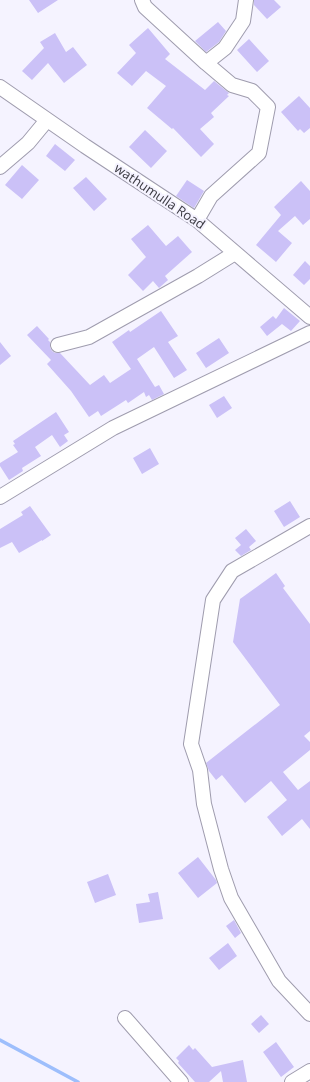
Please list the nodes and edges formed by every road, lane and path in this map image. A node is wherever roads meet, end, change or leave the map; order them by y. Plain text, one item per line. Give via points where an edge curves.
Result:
1 (142, 0) edge
2 (246, 0) edge
3 (206, 64) junction
4 (0, 87) edge
5 (47, 120) junction
6 (0, 167) edge
7 (197, 220) junction
8 (235, 253) junction
9 (310, 317) edge
10 (310, 333) edge
11 (58, 345) dead end
12 (0, 497) edge
13 (308, 531) edge
14 (310, 1014) edge
15 (125, 1018) dead end
16 (310, 1071) edge
17 (181, 1082) edge
18 (292, 1082) edge

1 - 3 street via 145,7
2 - 3 street via 243,21 225,48
3 - 7 street via 232,85 252,91 268,107 259,153 212,196
4 - 5 street, wathumulla Road
5 - 6 street via 28,143
5 - 7 street, wathumulla Road
7 - 8 street, wathumulla Road
8 - 9 street, wathumulla Road
8 - 11 street via 89,337
10 - 12 street via 113,428
13 - 14 street via 232,571 213,600 192,744 200,770 204,804 231,898 279,981
15 - 17 street
16 - 18 street

